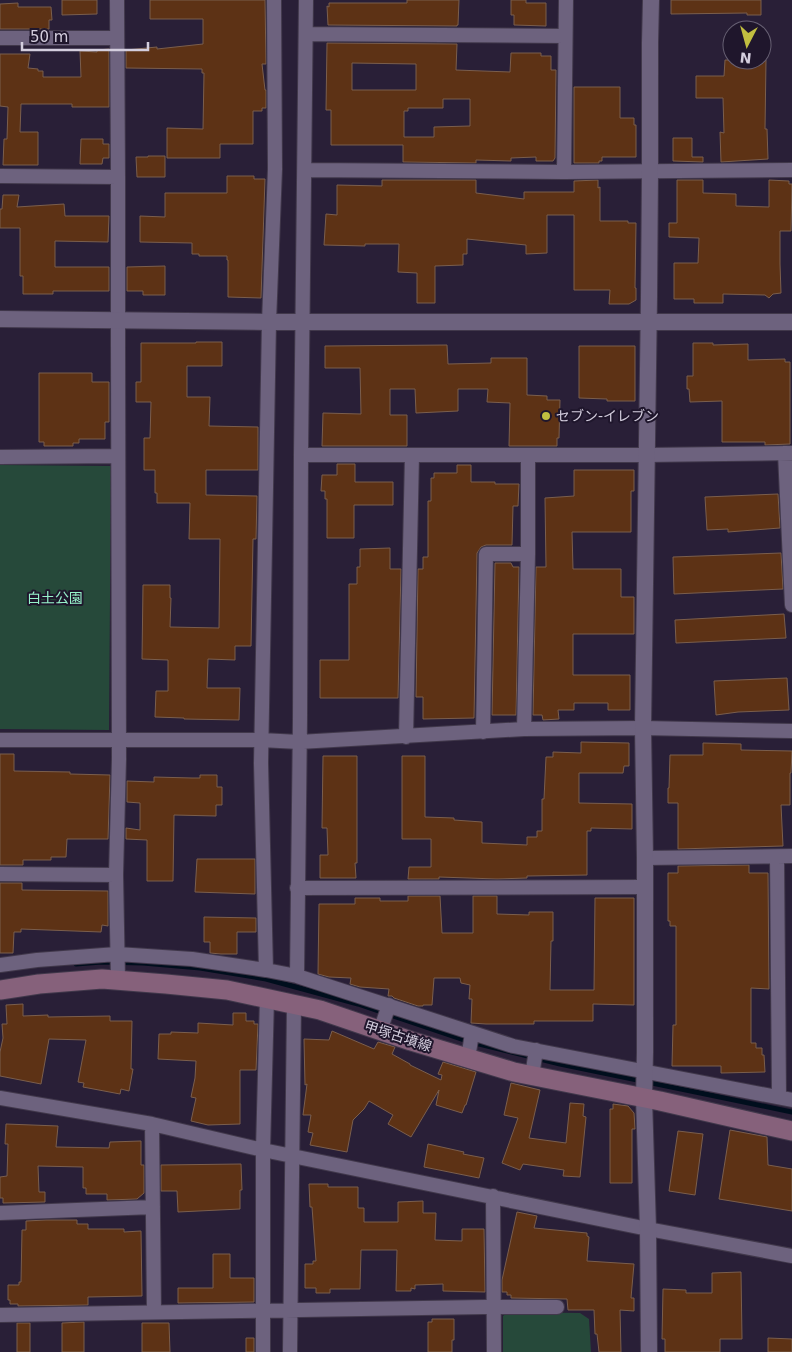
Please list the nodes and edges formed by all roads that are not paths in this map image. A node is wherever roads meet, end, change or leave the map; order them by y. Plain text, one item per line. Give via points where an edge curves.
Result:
1 (117, 0) edge
2 (274, 0) edge
3 (306, 0) edge
4 (566, 0) edge
5 (651, 0) edge
6 (306, 34) junction
7 (565, 36) junction
8 (0, 38) edge
9 (116, 38) junction
10 (305, 170) junction
11 (650, 170) junction
12 (792, 170) edge
13 (564, 172) junction
14 (0, 176) edge
15 (118, 177) junction
16 (0, 319) edge
17 (118, 320) junction
18 (269, 322) junction
19 (302, 322) junction
20 (792, 322) edge
21 (648, 323) junction
22 (788, 453) edge
23 (300, 454) junction
24 (412, 454) junction
25 (528, 455) junction
26 (646, 455) junction
27 (118, 456) junction
28 (0, 457) edge
29 (528, 554) junction
30 (792, 605) edge
31 (643, 728) junction
32 (524, 729) junction
33 (792, 731) edge
34 (483, 732) junction
35 (406, 737) junction
36 (0, 740) edge
37 (119, 740) junction
38 (262, 740) junction
39 (299, 742) junction
40 (792, 856) edge
41 (777, 857) junction
42 (645, 858) junction
43 (0, 874) edge
44 (116, 874) junction
45 (644, 887) junction
46 (297, 888) junction
47 (0, 965) edge
48 (117, 966) junction
49 (266, 970) junction
50 (38, 971) junction
51 (296, 976) junction
52 (0, 990) edge
53 (266, 998) junction
54 (294, 1004) junction
55 (389, 1005) junction
56 (380, 1031) junction
57 (472, 1033) junction
58 (536, 1050) junction
59 (468, 1059) junction
60 (532, 1076) junction
61 (644, 1084) junction
62 (0, 1098) edge
63 (786, 1099) edge
64 (152, 1124) junction
65 (792, 1130) edge
66 (263, 1150) junction
67 (292, 1155) junction
68 (493, 1196) junction
69 (153, 1207) junction
70 (0, 1213) edge
71 (648, 1229) junction
72 (792, 1256) edge
73 (494, 1306) junction
74 (557, 1307) dead end
75 (290, 1310) junction
76 (262, 1311) junction
77 (154, 1312) junction
78 (0, 1315) edge
79 (263, 1352) edge
80 (290, 1352) edge
81 (494, 1352) edge
82 (649, 1352) edge

1 - 9 street
2 - 18 street via 275,169
3 - 6 street
4 - 7 street
5 - 11 street
6 - 7 street
6 - 10 street
7 - 13 street
8 - 9 street
9 - 15 street
10 - 13 street
10 - 19 street
11 - 12 street
11 - 13 street
11 - 21 street
14 - 15 street
15 - 17 street
16 - 17 street
17 - 18 street
17 - 27 street
18 - 19 street
18 - 38 street
19 - 21 street
19 - 23 street
20 - 21 street
21 - 26 street
22 - 26 street
22 - 30 street
23 - 24 street
23 - 39 street
24 - 25 street
24 - 35 street
25 - 26 street
25 - 29 street
26 - 31 street
27 - 28 street
27 - 37 street
29 - 32 street
29 - 34 street via 486,554
31 - 32 street
31 - 33 street
31 - 42 street
32 - 34 street
34 - 35 street
35 - 39 street
36 - 37 street
37 - 38 street
37 - 44 street
38 - 39 street
38 - 49 street
39 - 46 street
40 - 41 street
41 - 42 street
41 - 63 street
42 - 45 street
43 - 44 street
44 - 48 street
45 - 46 street
45 - 61 street
46 - 51 street
47 - 50 street
48 - 49 street via 192,959
48 - 50 street
48 - 50 main road, 甲塚古墳線 via 83,980
48 - 53 main road, 甲塚古墳線 via 166,984 227,990
49 - 51 street
50 - 52 main road, 甲塚古墳線
51 - 55 street
53 - 54 main road, 甲塚古墳線
53 - 66 street
54 - 56 main road, 甲塚古墳線
54 - 67 street
55 - 56 street
55 - 57 street
56 - 59 main road, 甲塚古墳線
57 - 58 street
57 - 59 street
58 - 60 street
58 - 61 street
59 - 60 main road, 甲塚古墳線
60 - 61 main road, 甲塚古墳線
61 - 63 street
61 - 65 main road, 甲塚古墳線
61 - 71 street
62 - 64 street
64 - 66 street
64 - 69 street
66 - 67 street
66 - 76 street
67 - 68 street
67 - 75 street
68 - 71 street
68 - 73 street
69 - 70 street
69 - 77 street
71 - 72 street
71 - 82 street
73 - 74 street
73 - 75 street
73 - 81 street
75 - 76 street
75 - 80 street
76 - 77 street
76 - 79 street
77 - 78 street

